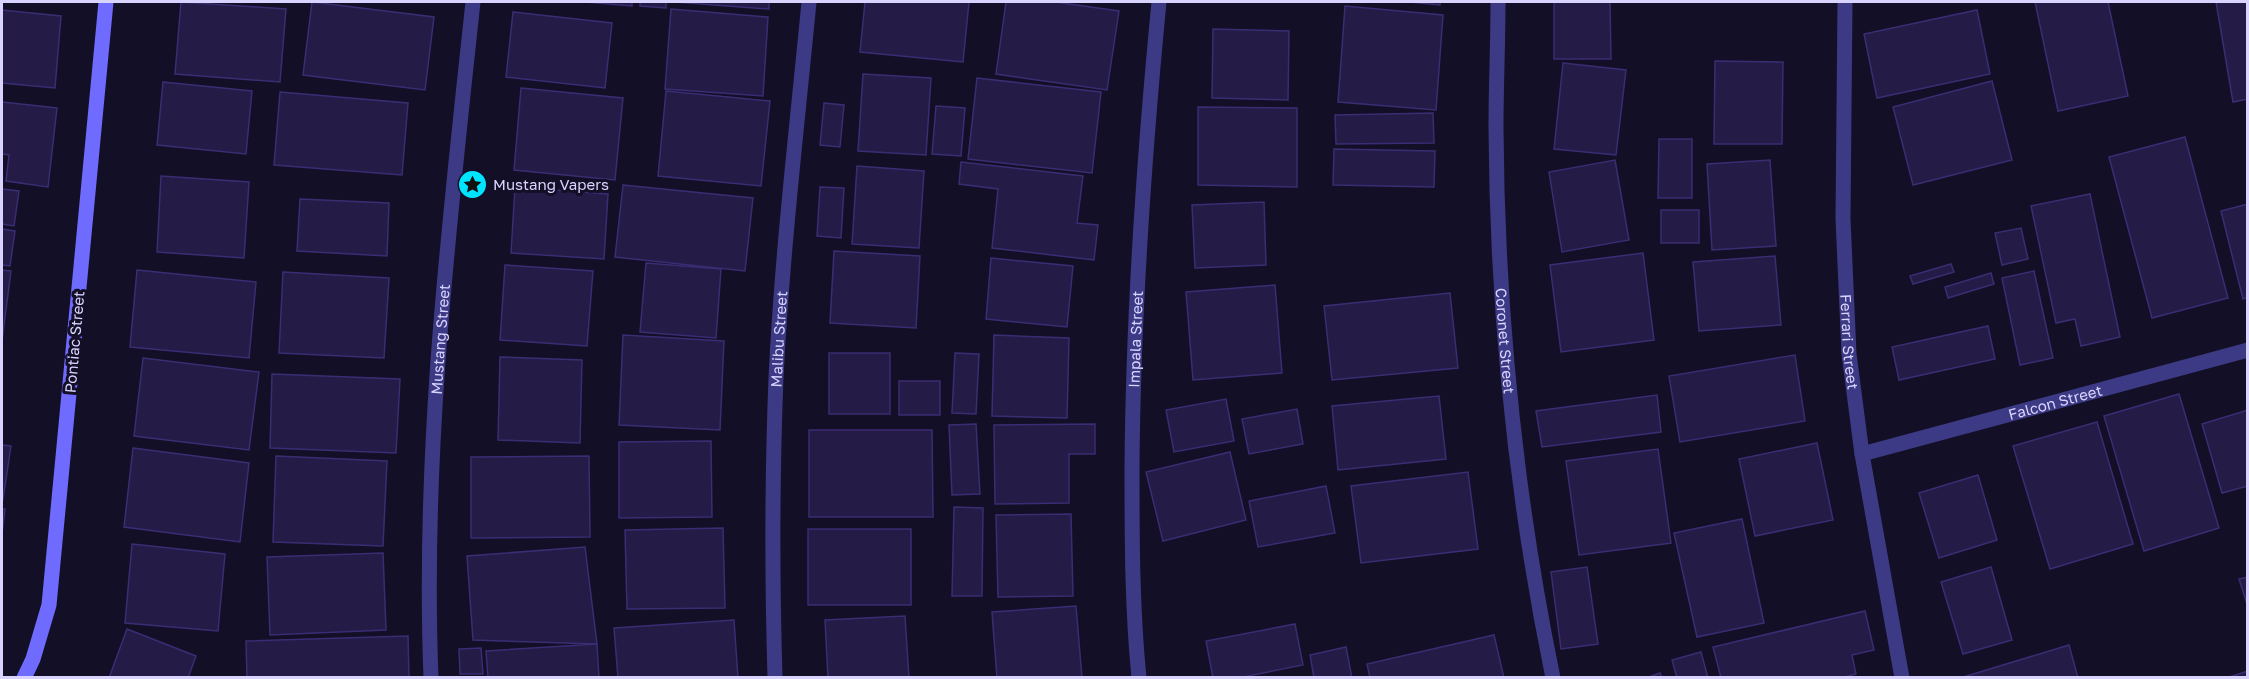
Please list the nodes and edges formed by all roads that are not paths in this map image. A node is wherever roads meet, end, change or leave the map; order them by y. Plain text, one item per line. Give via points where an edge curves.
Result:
1 (106, 2) edge
2 (473, 2) edge
3 (808, 2) edge
4 (1159, 2) edge
5 (1498, 2) edge
6 (1845, 2) edge
7 (2247, 350) edge
8 (1862, 454) junction
9 (24, 678) edge
10 (431, 678) edge
11 (775, 678) edge
12 (1139, 678) edge
13 (1553, 678) edge
14 (1902, 678) edge

1 - 9 street, Pontiac Street via 49,605
2 - 10 street, Mustang Street via 445,256 432,451
3 - 11 street, Malibu Street via 776,375 772,511
4 - 12 street, Impala Street via 1138,258 1133,406 1132,537
5 - 13 street, Coronet Street via 1496,128 1502,295 1517,460
6 - 8 street, Ferrari Street via 1843,219 1849,354
7 - 8 street, Falcon Street
8 - 14 street, Ferrari Street

